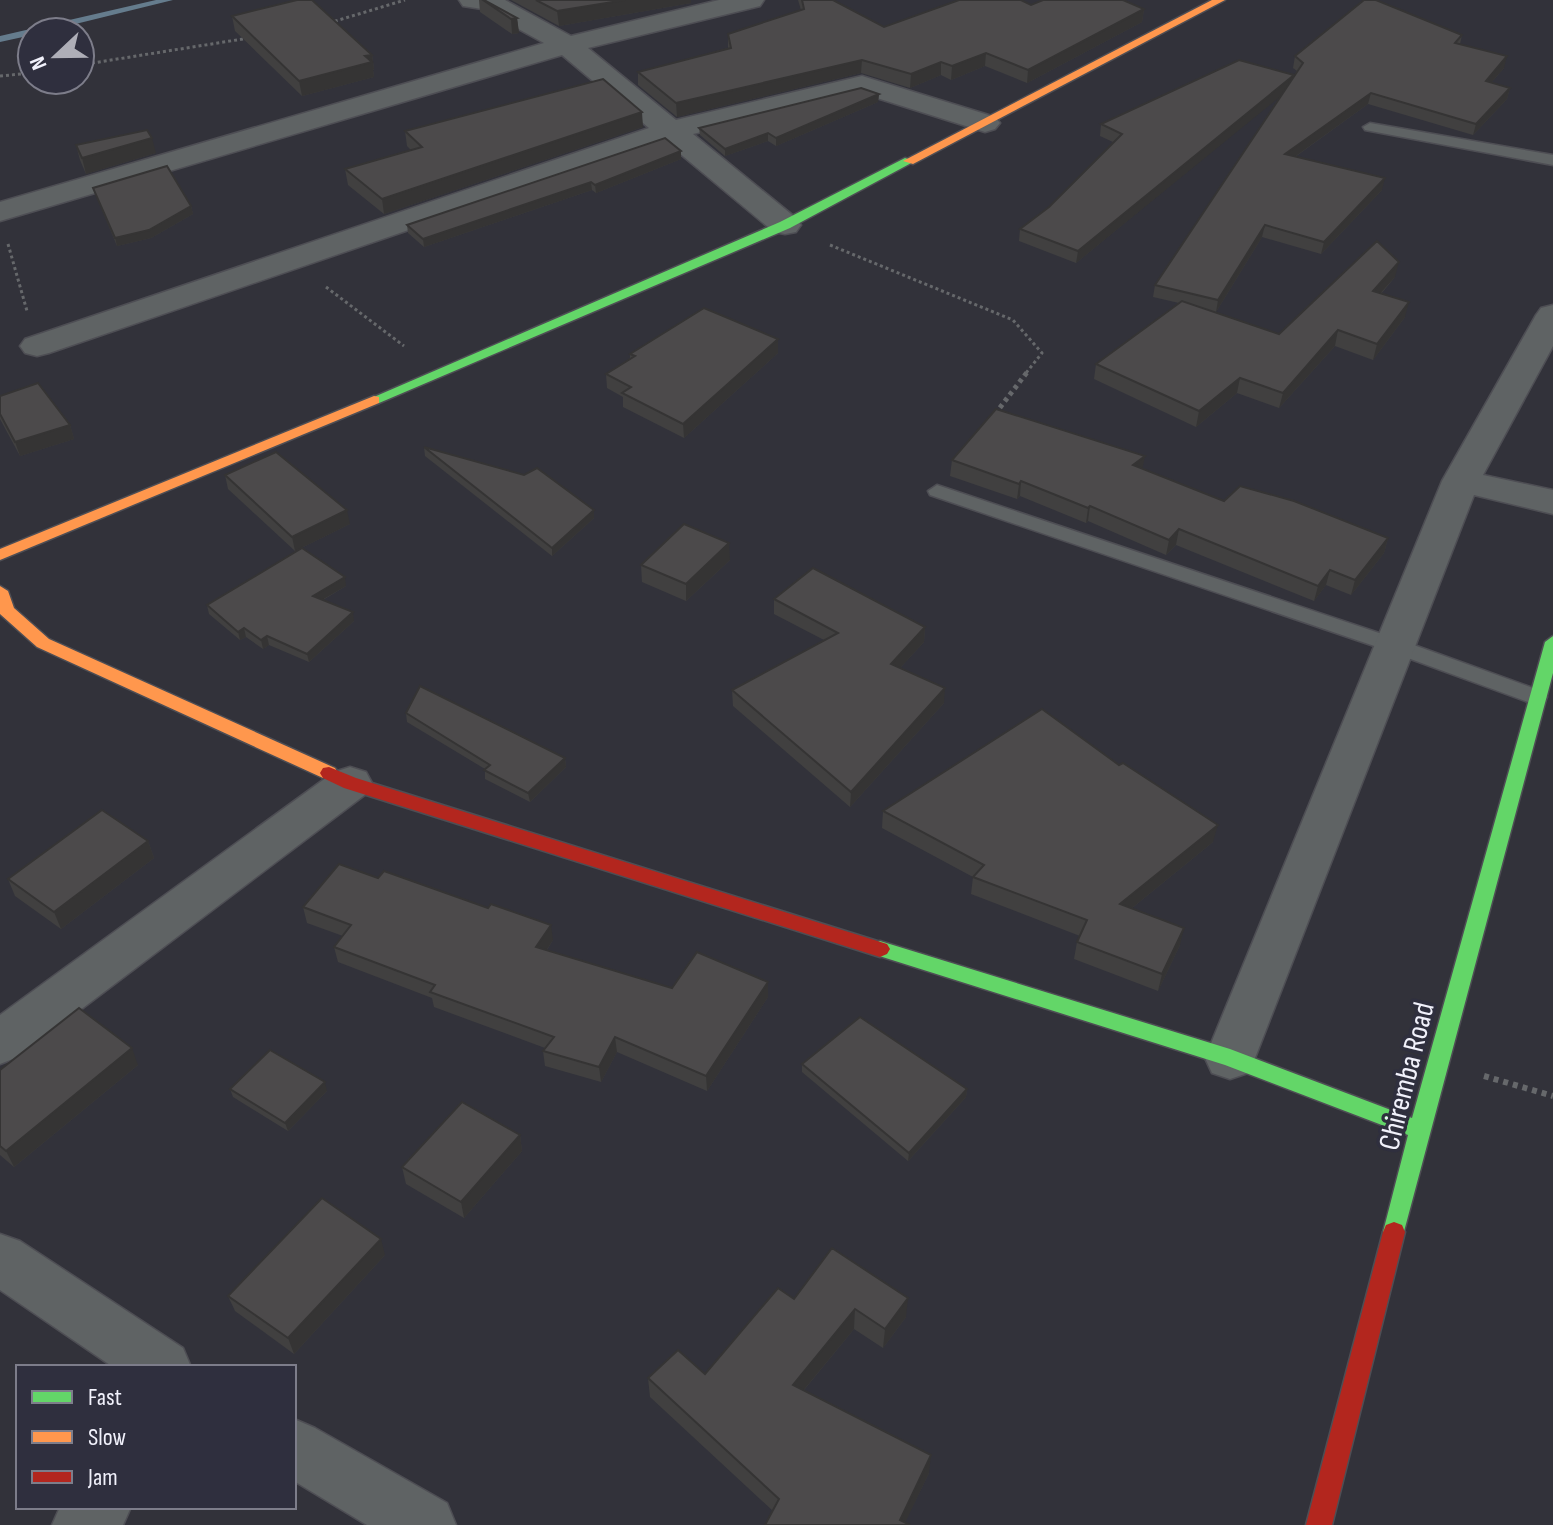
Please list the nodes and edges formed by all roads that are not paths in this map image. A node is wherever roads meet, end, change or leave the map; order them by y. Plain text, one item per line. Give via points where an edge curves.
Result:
1 (472, 0) edge
2 (751, 0) edge
3 (1220, 0) edge
4 (567, 45) junction
5 (985, 123) junction
6 (1370, 127) dead end
7 (668, 131) junction
8 (1553, 160) edge
9 (0, 212) edge
10 (785, 225) junction
11 (1553, 315) edge
12 (37, 346) road end
13 (1461, 481) junction
14 (937, 491) dead end
15 (1553, 502) edge
16 (0, 555) edge
17 (0, 591) edge
18 (1553, 642) edge
19 (1393, 645) junction
20 (1536, 697) junction
21 (350, 783) junction
22 (0, 1043) edge
23 (1230, 1058) junction
24 (1421, 1131) junction
25 (0, 1259) edge
26 (159, 1365) edge
27 (296, 1449) edge
28 (98, 1509) edge
29 (83, 1525) edge
30 (425, 1525) edge
31 (1319, 1525) edge

1 - 4 street via 489,2
2 - 4 street
3 - 5 street
4 - 7 street
4 - 9 street
5 - 7 street via 862,84
5 - 10 street
6 - 8 lane
7 - 10 street
7 - 12 street
10 - 16 street
11 - 13 street
13 - 15 street
13 - 19 street
14 - 19 lane
17 - 21 street via 6,610 43,643
18 - 20 street, Chiremba Road
19 - 20 lane
19 - 23 street
20 - 24 street, Chiremba Road
21 - 22 street
21 - 23 street
23 - 24 street
24 - 31 street, Chiremba Road
25 - 26 street
27 - 30 street
28 - 29 street

